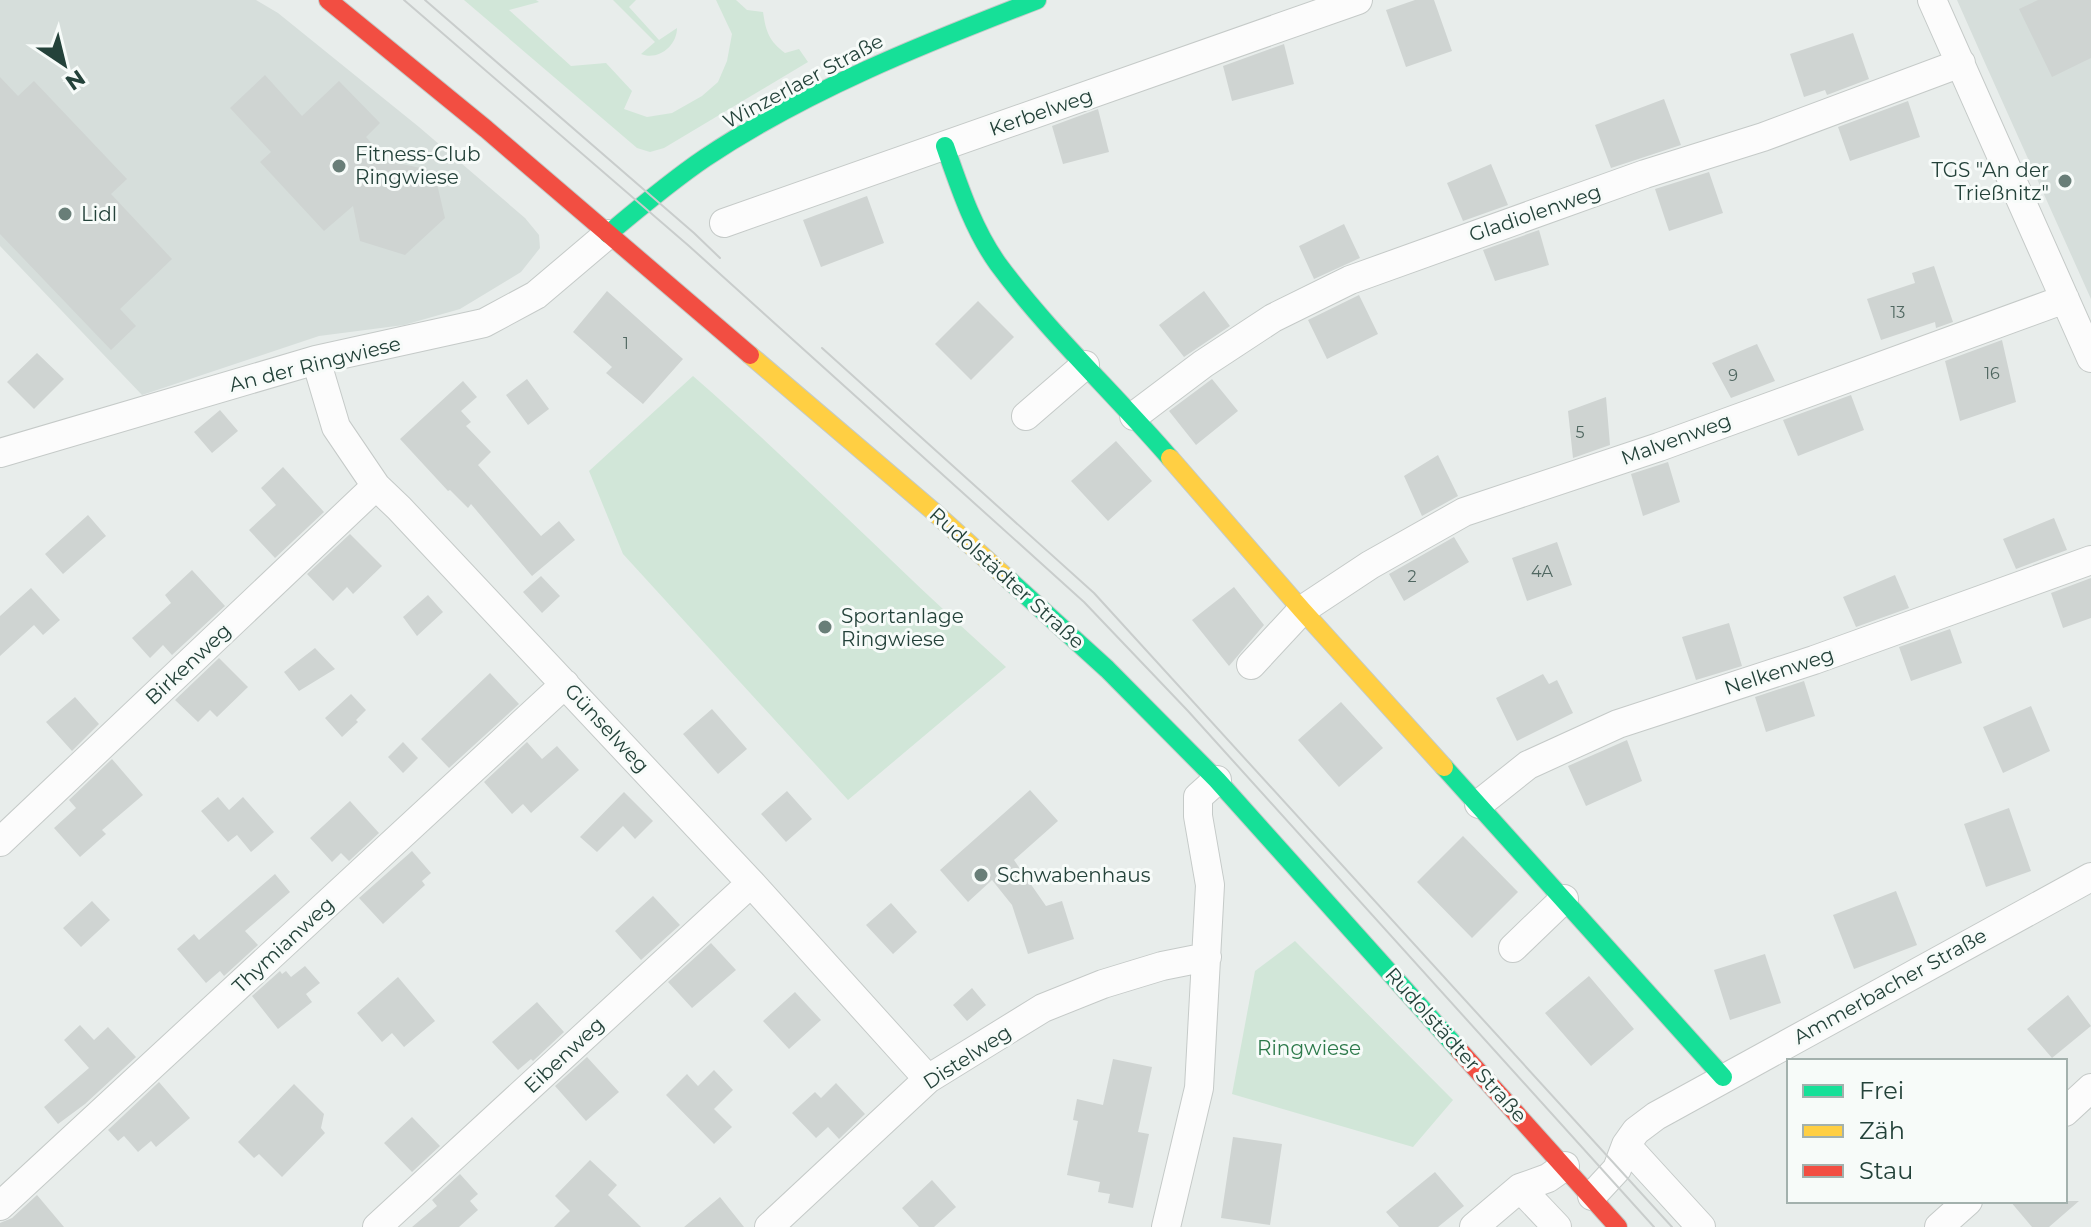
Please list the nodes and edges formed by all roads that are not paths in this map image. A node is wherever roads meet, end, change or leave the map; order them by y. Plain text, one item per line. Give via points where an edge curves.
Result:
1 (328, 0) edge
2 (1037, 0) edge
3 (1358, 0) edge
4 (1932, 0) edge
5 (1961, 63) junction
6 (945, 146) junction
7 (724, 223) dead end
8 (608, 234) junction
9 (2065, 299) junction
10 (2091, 358) edge
11 (316, 360) junction
12 (1085, 365) junction
13 (1026, 416) dead end
14 (1134, 416) junction
15 (4, 445) edge
16 (376, 486) junction
17 (2091, 560) edge
18 (1302, 610) junction
19 (1251, 665) dead end
20 (565, 684) junction
21 (1217, 780) junction
22 (1479, 804) junction
23 (0, 842) edge
24 (2091, 877) edge
25 (751, 883) junction
26 (1564, 899) junction
27 (1513, 948) dead end
28 (1207, 957) junction
29 (1723, 1077) junction
30 (928, 1079) junction
31 (2091, 1088) edge
32 (2067, 1110) edge
33 (1626, 1145) junction
34 (1565, 1166) junction
35 (1513, 1194) junction
36 (1592, 1196) junction
37 (1966, 1203) edge
38 (0, 1206) edge
39 (377, 1227) edge
40 (769, 1227) edge
41 (1166, 1227) edge
42 (1474, 1227) edge
43 (1557, 1227) edge
44 (1618, 1227) edge
45 (1701, 1227) edge
46 (1939, 1227) edge

1 - 8 main road, Rudolstädter Straße
2 - 8 main road, Winzerlaer Straße via 922,44 776,116 667,183
3 - 6 street, Kerbelweg
4 - 5 street
5 - 9 street
5 - 14 street, Gladiolenweg via 1350,280 1273,318
6 - 7 street, Kerbelweg
6 - 12 main road via 966,205 997,262
8 - 11 street, An der Ringwiese via 547,287 484,323
8 - 21 main road, Rudolstädter Straße via 933,511 1107,669
9 - 10 street
9 - 18 street, Malvenweg via 1464,512
11 - 15 street, An der Ringwiese
11 - 16 street, Günselweg via 336,427
12 - 13 street
12 - 14 main road
14 - 18 main road
16 - 20 street, Günselweg
16 - 23 street, Birkenweg
17 - 22 street, Nelkenweg via 1618,724 1528,765
18 - 19 street, Malvenweg
18 - 22 main road
20 - 25 street, Günselweg
20 - 38 street, Thymianweg
21 - 28 street via 1198,797 1210,885
21 - 34 main road, Rudolstädter Straße
22 - 26 main road
24 - 29 street, Ammerbacher Straße
25 - 30 street, Günselweg
25 - 39 street, Eibenweg
26 - 27 street
26 - 29 main road
28 - 30 street, Distelweg via 1103,984 1043,1008
28 - 41 street via 1199,1088
29 - 33 street, Ammerbacher Straße via 1656,1116
30 - 40 street, Distelweg
31 - 32 street
33 - 36 street, Ammerbacher Straße via 1617,1169
33 - 45 street
34 - 35 street
34 - 36 main road, Rudolstädter Straße
35 - 42 street
35 - 43 street
36 - 44 main road, Rudolstädter Straße
37 - 46 street

